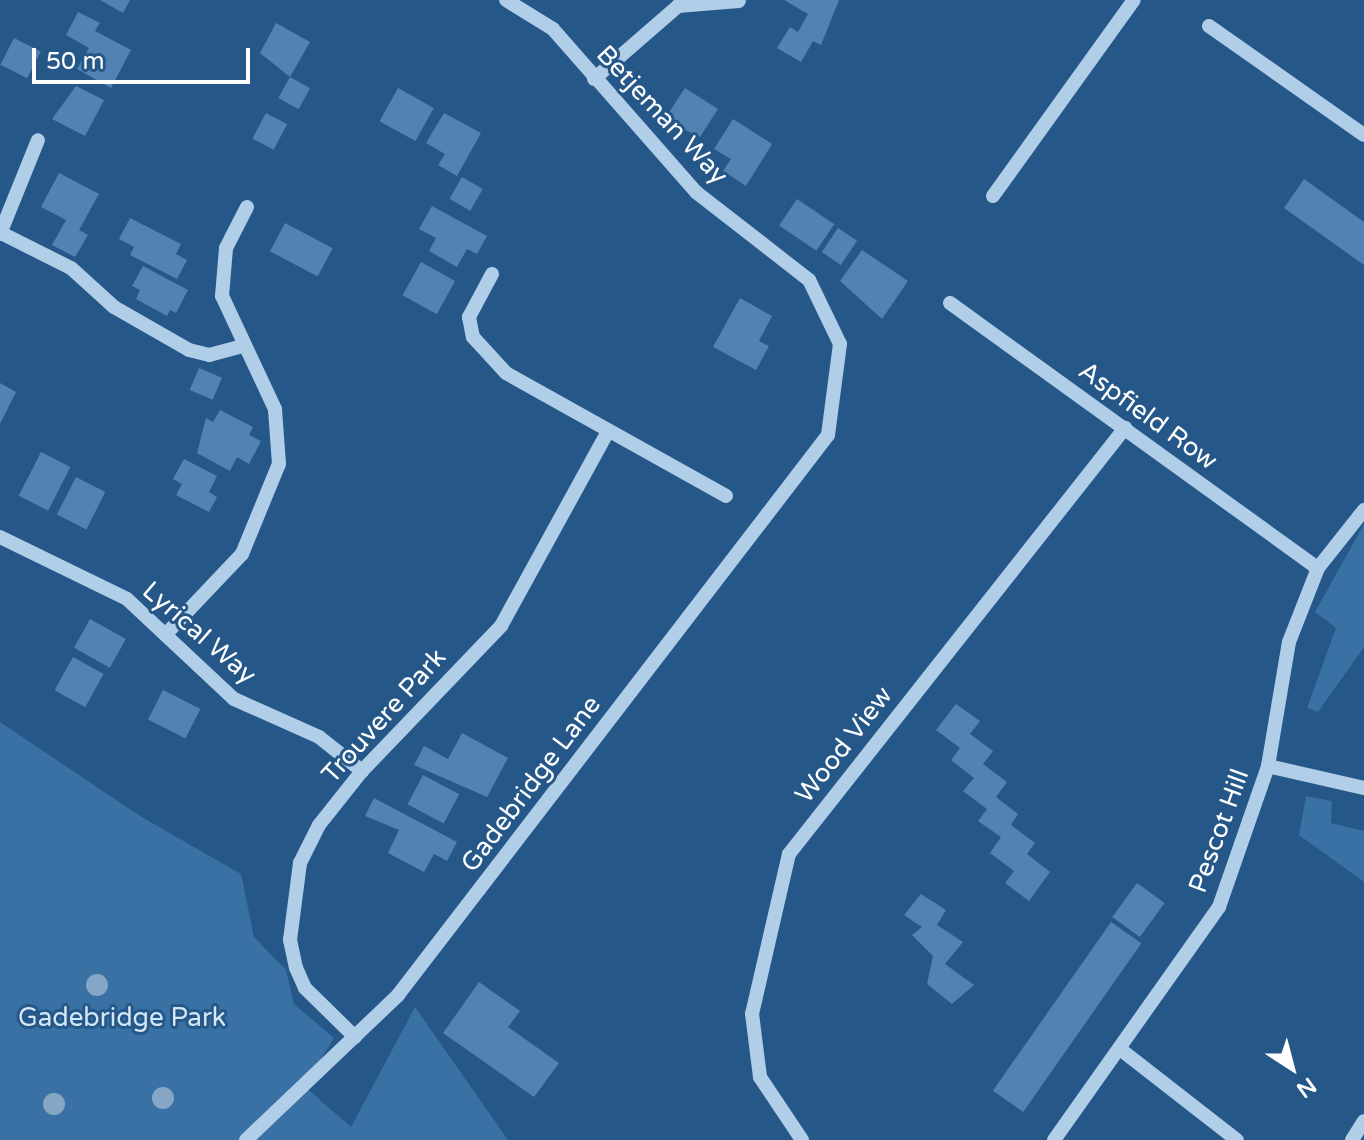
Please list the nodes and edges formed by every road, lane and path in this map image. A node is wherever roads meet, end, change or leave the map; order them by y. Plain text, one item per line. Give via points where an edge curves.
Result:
1 (506, 0) edge
2 (1134, 0) edge
3 (739, 1) edge
4 (1209, 26) dead end
5 (594, 79) junction
6 (1364, 135) edge
7 (38, 140) dead end
8 (993, 196) dead end
9 (247, 207) dead end
10 (0, 233) edge
11 (492, 274) dead end
12 (950, 303) dead end
13 (242, 346) junction
14 (1125, 428) junction
15 (607, 433) junction
16 (828, 435) joint
17 (726, 496) dead end
18 (1364, 510) edge
19 (0, 537) edge
20 (1318, 568) junction
21 (167, 633) junction
22 (1268, 766) junction
23 (362, 771) junction
24 (1364, 788) edge
25 (355, 1037) junction
26 (1120, 1049) junction
27 (1364, 1121) edge
28 (246, 1140) edge
29 (802, 1140) edge
30 (1054, 1140) edge
31 (1237, 1140) edge
32 (1352, 1140) edge

1 - 5 street, Betjeman Way via 553,29
2 - 8 street
3 - 5 street via 678,6
4 - 6 street
5 - 16 street, Betjeman Way via 696,192 809,280 840,344
7 - 10 street
9 - 13 street via 221,272 228,318
10 - 13 street via 71,268 114,307 189,350 209,355
11 - 15 street via 469,317 473,337 506,373
12 - 14 street, Aspfield Row
13 - 21 street via 275,409 280,441 272,493 242,554
14 - 20 street, Aspfield Row
14 - 29 street, Wood View via 789,854 752,1014 760,1077
15 - 17 street
15 - 23 street, Trouvere Park via 501,626
16 - 25 street, Gadebridge Lane via 460,917
18 - 20 street, Pescot Hill
19 - 21 street, Lyrical Way via 127,599
20 - 22 street, Pescot Hill via 1289,642
21 - 23 street, Lyrical Way via 234,699 319,737
22 - 24 street
22 - 26 street, Pescot Hill via 1219,907
23 - 25 street, Trouvere Park via 319,825 300,863 290,940 305,988
25 - 28 street, Gadebridge Lane
26 - 30 street, Pescot Hill
26 - 31 street
27 - 32 street

